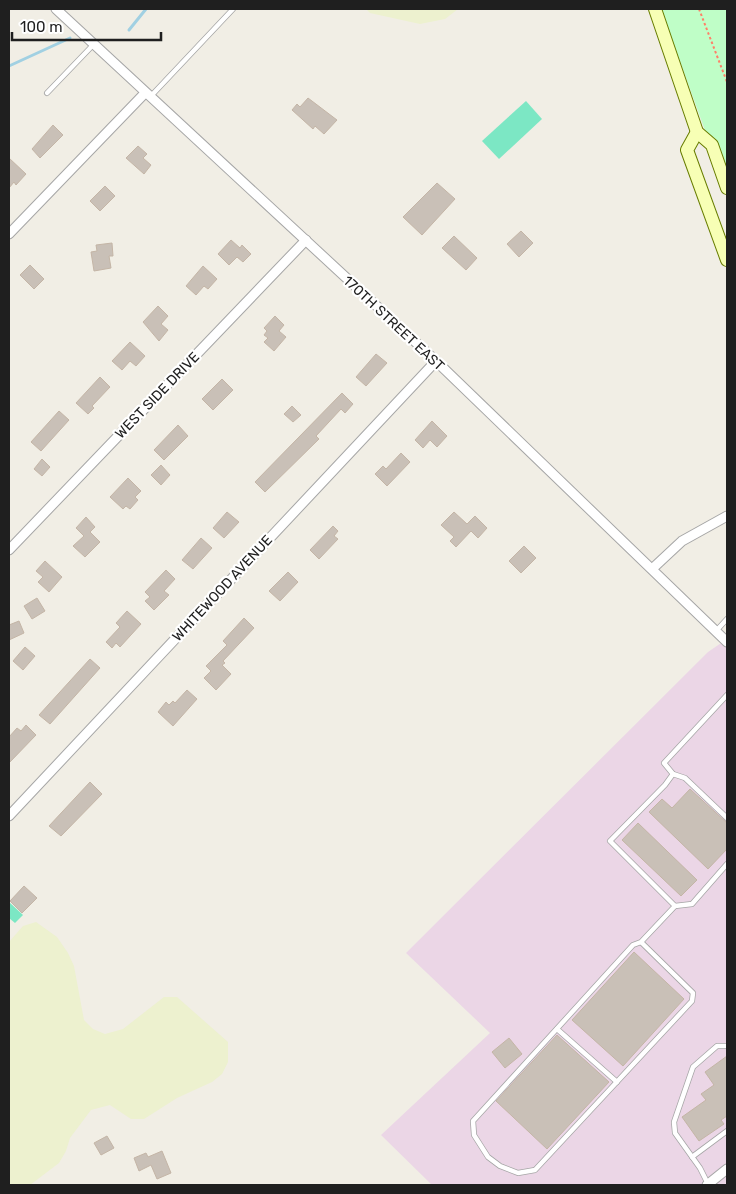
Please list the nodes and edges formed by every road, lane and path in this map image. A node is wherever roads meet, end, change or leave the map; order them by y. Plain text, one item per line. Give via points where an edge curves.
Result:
1 (56, 9) edge
2 (233, 9) edge
3 (655, 9) edge
4 (699, 9) edge
5 (94, 44) junction
6 (727, 82) edge
7 (47, 93) dead end
8 (148, 95) junction
9 (697, 132) junction
10 (727, 188) edge
11 (9, 234) edge
12 (306, 240) junction
13 (727, 260) edge
14 (436, 361) junction
15 (727, 516) edge
16 (9, 550) edge
17 (652, 569) junction
18 (727, 619) edge
19 (716, 631) junction
20 (727, 642) edge
21 (727, 696) edge
22 (673, 774) junction
23 (9, 816) edge
24 (727, 818) edge
25 (727, 864) edge
26 (675, 906) junction
27 (641, 942) junction
28 (557, 1029) junction
29 (727, 1046) edge
30 (617, 1082) junction
31 (727, 1131) edge
32 (692, 1157) junction
33 (727, 1169) edge
34 (708, 1185) edge

1 - 5 street, 170TH STREET EAST
2 - 8 lane
3 - 9 main road
4 - 6 path
5 - 7 lane
5 - 8 street, 170TH STREET EAST
8 - 11 street
8 - 12 street, 170TH STREET EAST
9 - 10 main road via 712,145
9 - 13 main road via 688,150
12 - 14 street, 170TH STREET EAST
12 - 16 street, WEST SIDE DRIVE
14 - 17 street, 170TH STREET EAST
14 - 23 street, WHITEWOOD AVENUE
15 - 17 street via 682,541
17 - 19 street, 170TH STREET EAST
18 - 19 lane
19 - 20 street, 170TH STREET EAST
21 - 22 lane via 664,763
22 - 24 lane via 685,778
22 - 26 lane via 610,841
25 - 26 lane via 692,904
26 - 27 lane
27 - 28 lane via 633,945
27 - 30 lane via 693,993 692,1001
28 - 30 lane
28 - 30 lane via 473,1120 474,1135 488,1156 500,1166 518,1173 535,1170
29 - 32 lane via 717,1046 694,1067 674,1122 675,1133
31 - 32 lane
32 - 34 lane
33 - 34 street

